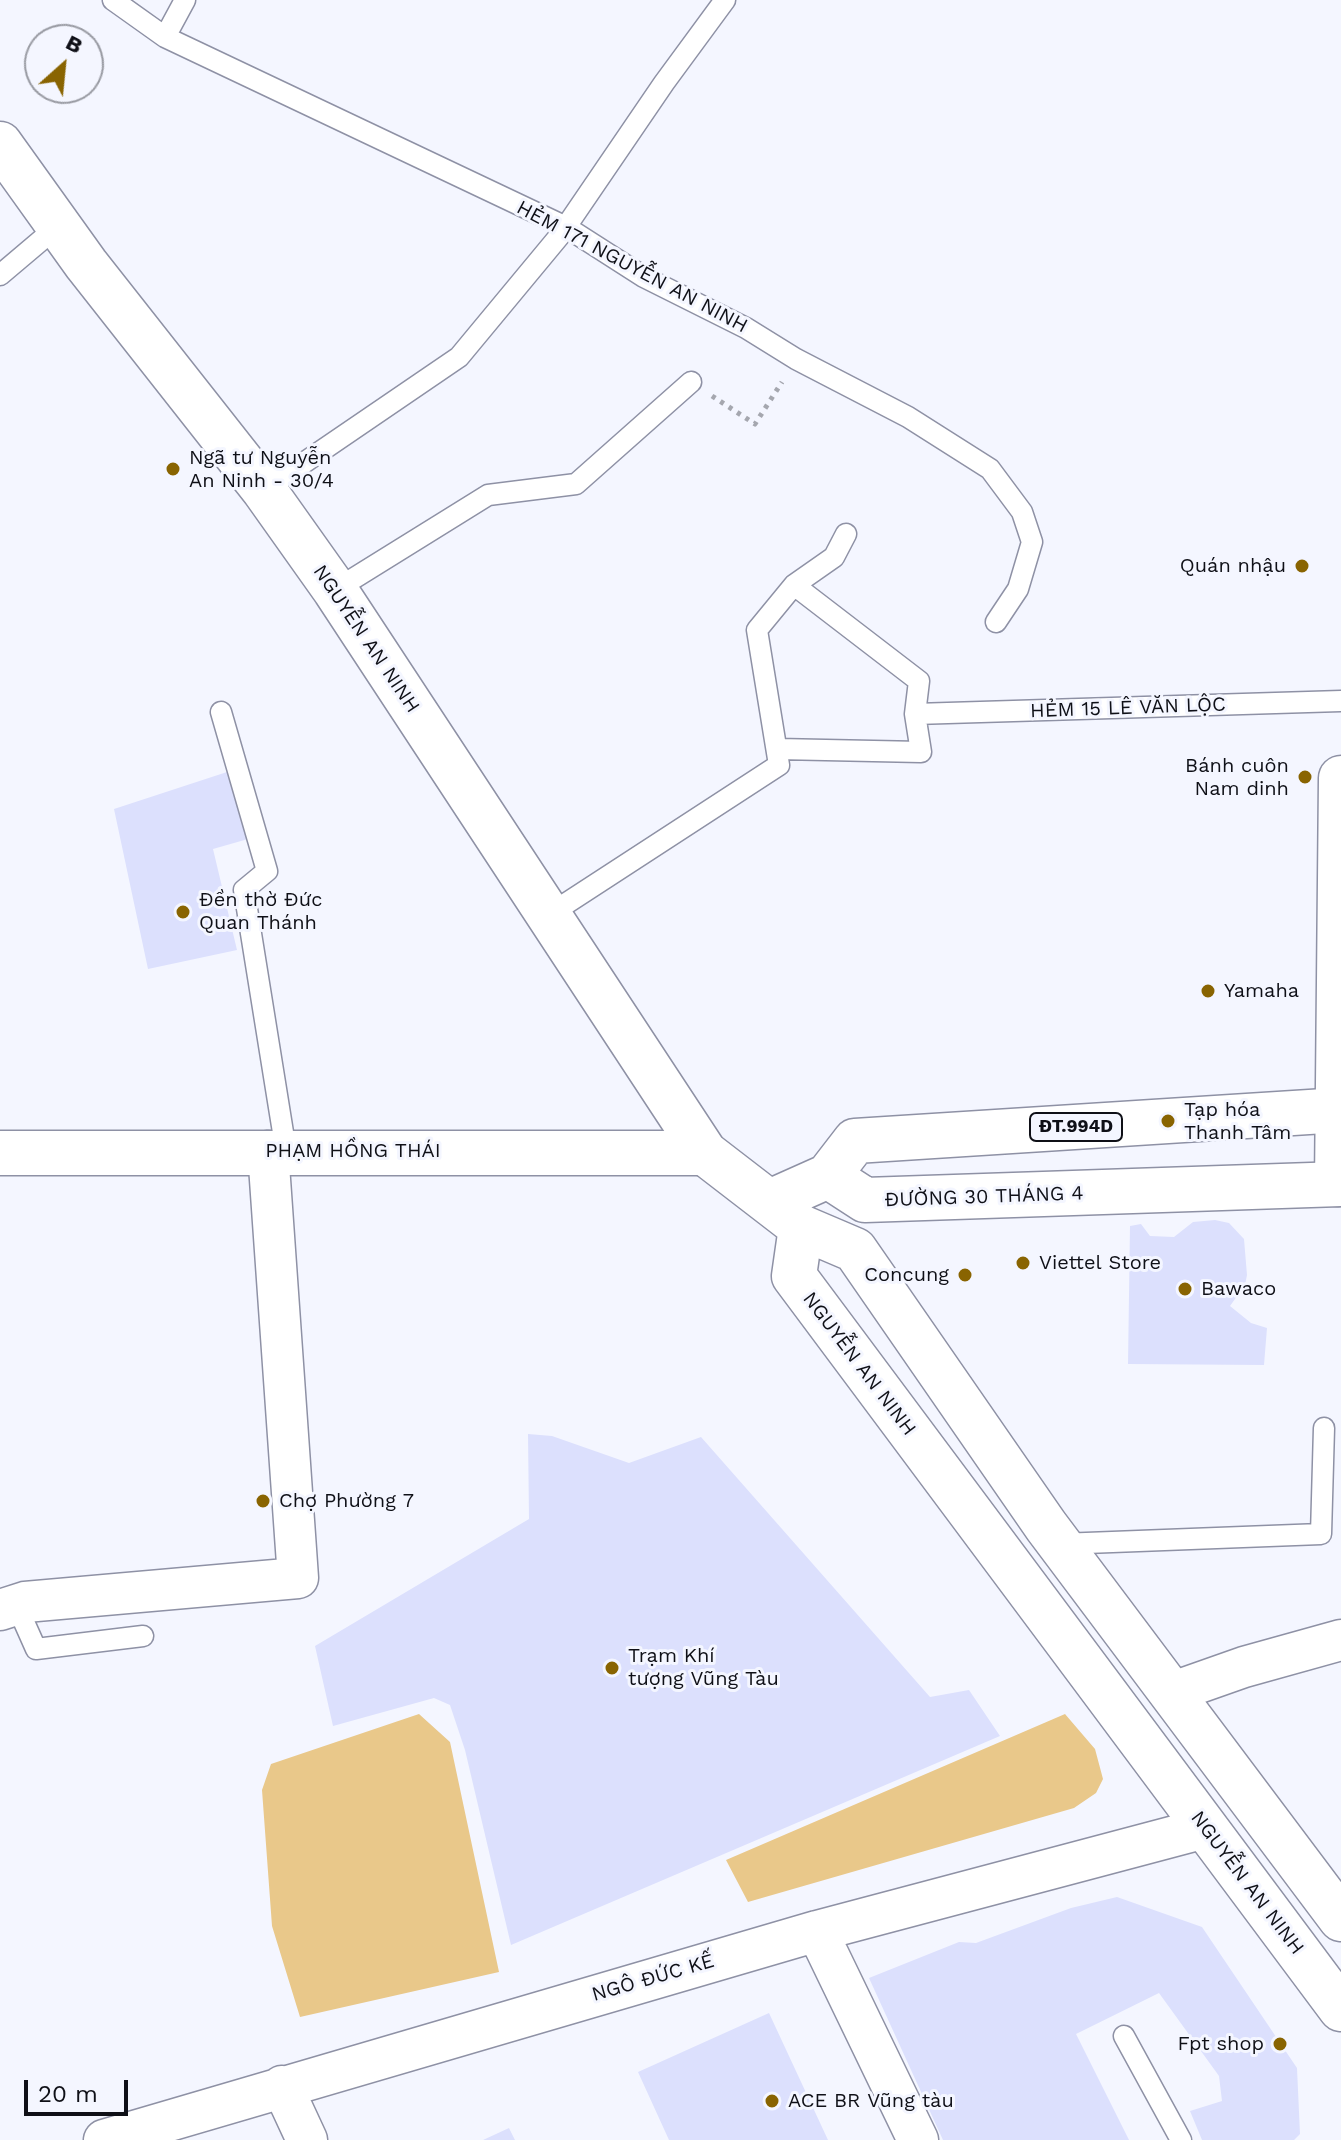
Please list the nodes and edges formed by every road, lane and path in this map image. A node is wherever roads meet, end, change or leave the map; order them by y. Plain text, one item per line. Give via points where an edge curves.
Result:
1 (113, 0) edge
2 (185, 0) edge
3 (725, 0) edge
4 (165, 37) junction
5 (0, 144) edge
6 (58, 226) junction
7 (566, 227) junction
8 (0, 275) edge
9 (796, 359) junction
10 (691, 382) joint
11 (264, 490) junction
12 (846, 534) dead end
13 (794, 585) junction
14 (335, 590) junction
15 (996, 622) dead end
16 (1341, 701) edge
17 (221, 712) dead end
18 (915, 714) junction
19 (778, 749) junction
20 (1341, 778) edge
21 (550, 914) junction
22 (1339, 1110) edge
23 (277, 1151) junction
24 (0, 1153) edge
25 (705, 1153) junction
26 (828, 1176) junction
27 (1339, 1184) edge
28 (787, 1214) junction
29 (1324, 1428) dead end
30 (1060, 1544) junction
31 (8, 1607) edge
32 (143, 1636) dead end
33 (1341, 1640) edge
34 (1173, 1692) junction
35 (1205, 1828) junction
36 (1341, 1919) edge
37 (817, 1931) junction
38 (1341, 2009) edge
39 (1124, 2036) dead end
40 (282, 2086) junction
41 (104, 2140) edge
42 (307, 2140) edge
43 (918, 2140) edge
44 (1181, 2140) edge

1 - 4 lane, HẺM 171 NGUYỄN AN NINH
2 - 4 lane
3 - 7 lane
4 - 7 lane, HẺM 171 NGUYỄN AN NINH
5 - 6 main road, NGUYỄN AN NINH
6 - 8 lane
6 - 11 main road, NGUYỄN AN NINH
7 - 9 lane, HẺM 171 NGUYỄN AN NINH via 644,277
7 - 11 lane via 459,357
9 - 10 path via 755,424
9 - 15 lane, HẺM 171 NGUYỄN AN NINH via 908,417 990,469 1008,491 1032,542 1018,589
10 - 14 lane via 576,484 488,495
11 - 14 main road, NGUYỄN AN NINH
12 - 13 lane via 834,557
13 - 18 lane via 919,681
13 - 19 lane via 757,630
14 - 21 main road, NGUYỄN AN NINH
16 - 18 lane, HẺM 15 LÊ VĂN LỘC
17 - 23 lane via 267,871 244,890
18 - 19 lane via 921,752
19 - 21 lane via 779,765
20 - 22 main road
21 - 25 main road, NGUYỄN AN NINH
22 - 26 main road, ĐT.994D via 855,1141
22 - 27 main road
23 - 24 main road, PHẠM HỒNG THÁI
23 - 25 main road, PHẠM HỒNG THÁI
23 - 31 street via 298,1578
25 - 28 main road
26 - 27 main road, ĐƯỜNG 30 THÁNG 4 via 865,1200
26 - 28 main road
28 - 30 main road via 855,1250
28 - 35 main road, NGUYỄN AN NINH via 794,1276
29 - 30 lane via 1321,1534
30 - 34 main road
31 - 32 lane via 36,1649
33 - 34 street
34 - 36 main road
35 - 37 street, NGÔ ĐỨC KẾ
35 - 38 main road, NGUYỄN AN NINH
37 - 40 street, NGÔ ĐỨC KẾ
37 - 43 street
39 - 44 lane
40 - 41 street, NGÔ ĐỨC KẾ
40 - 42 street

